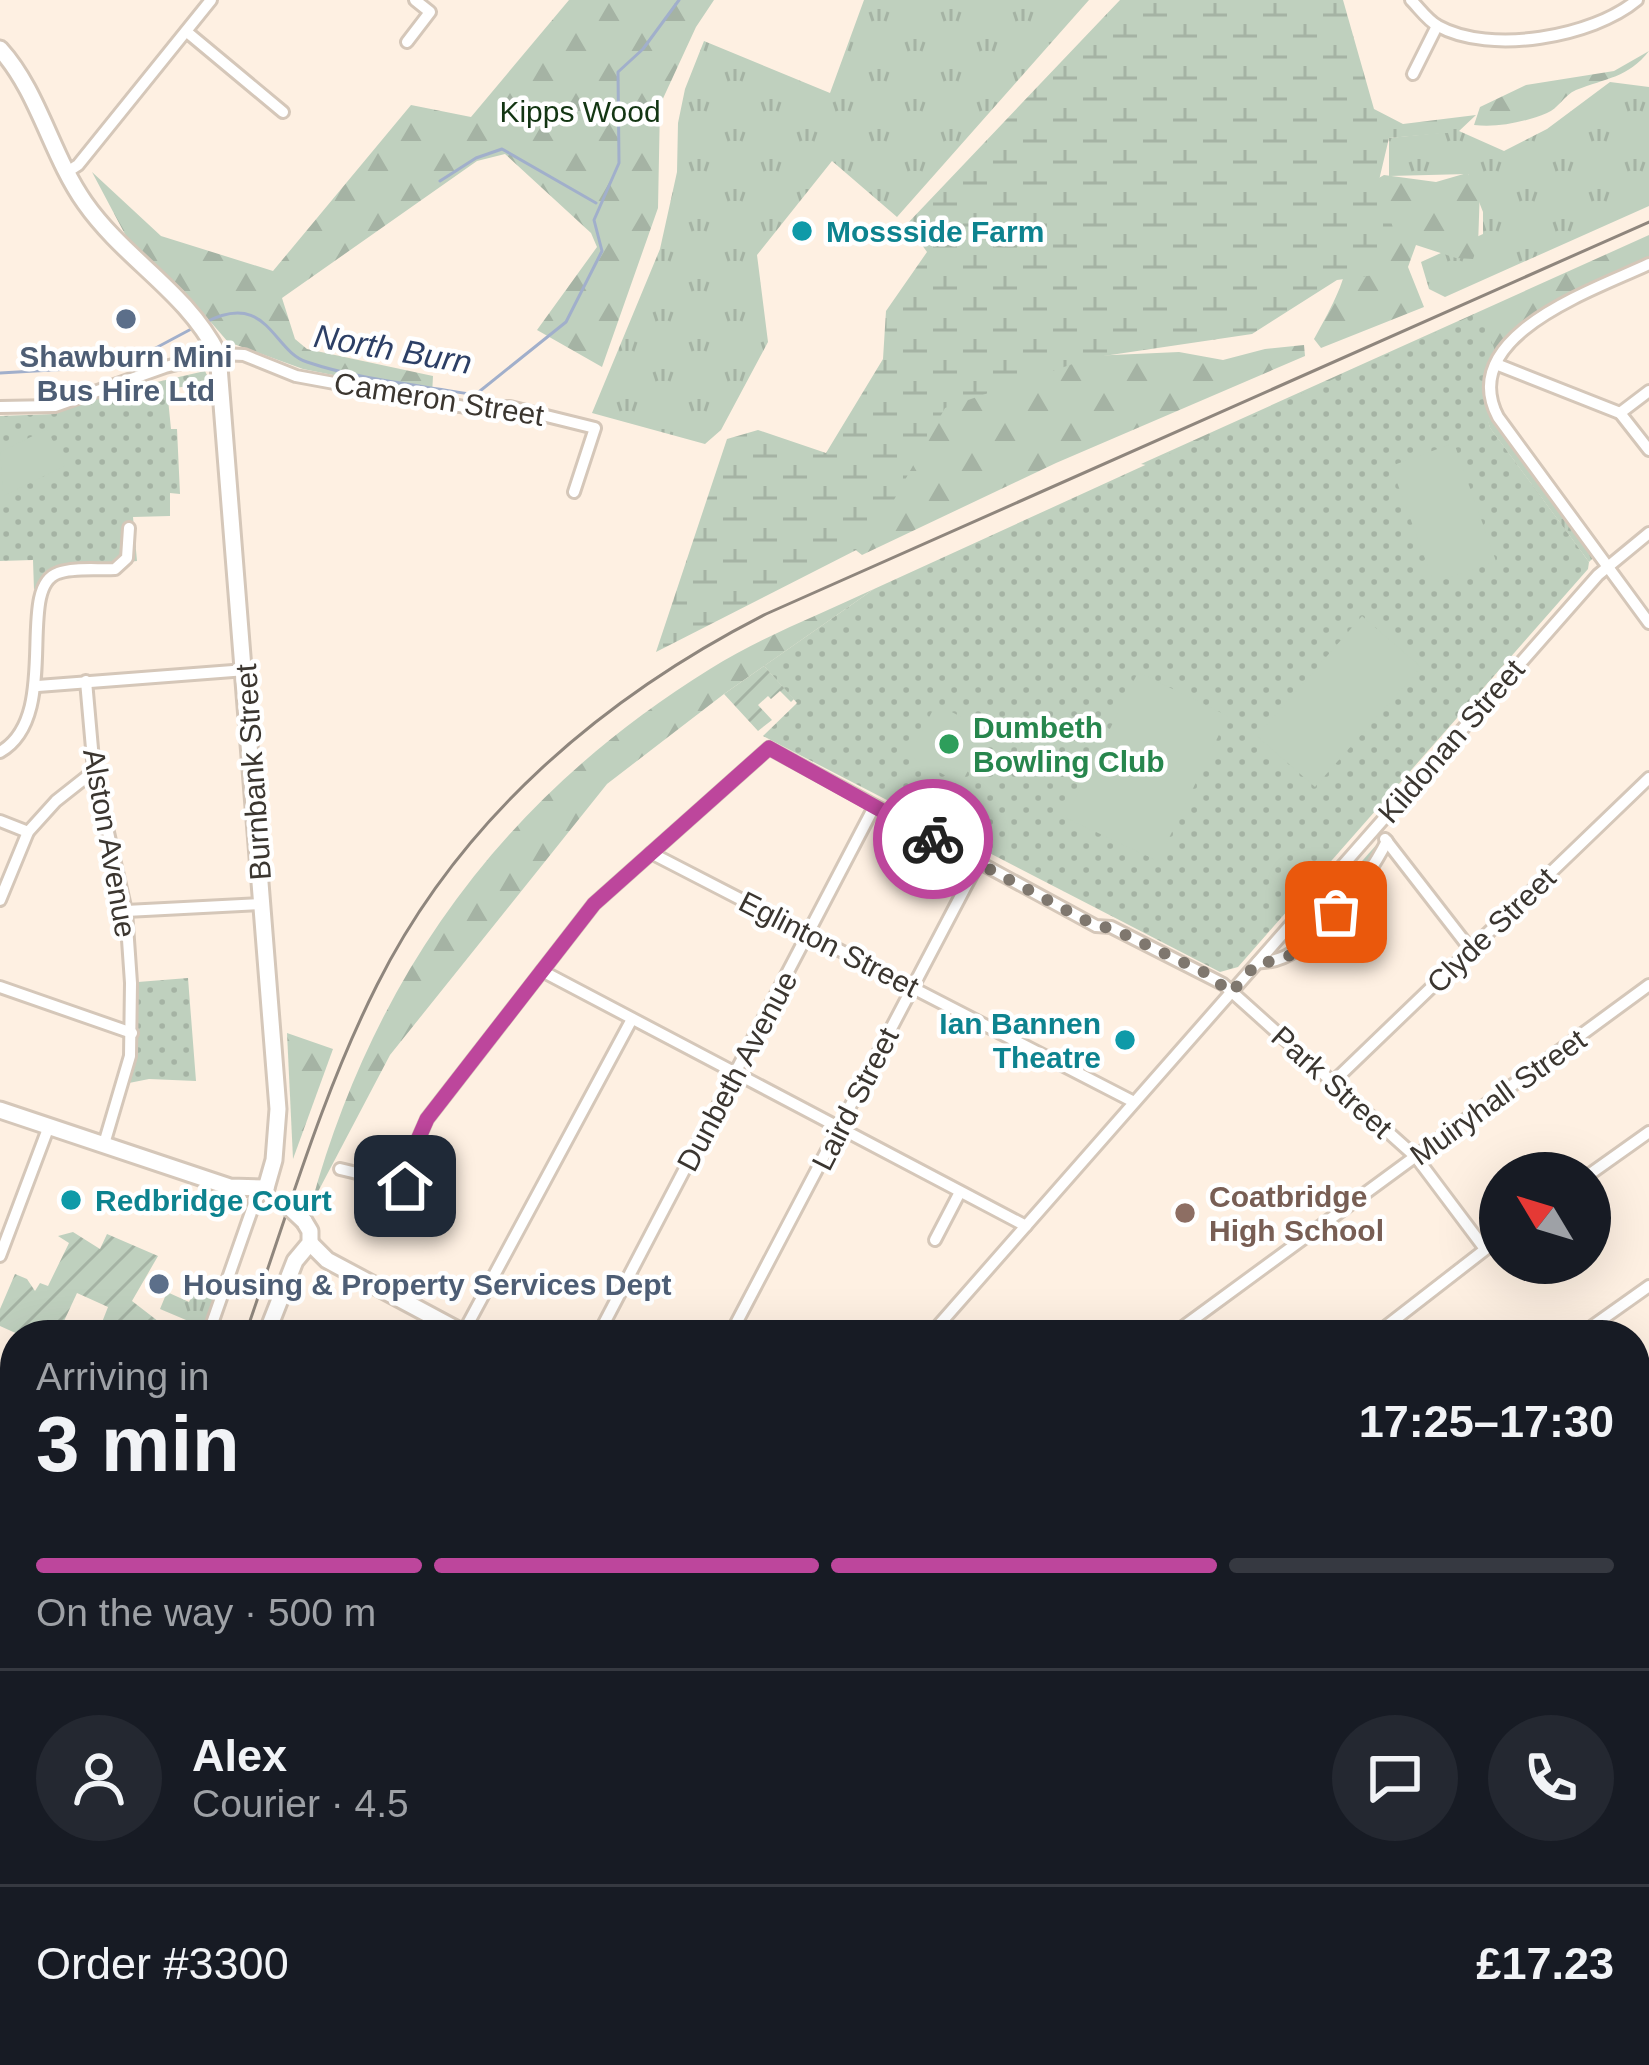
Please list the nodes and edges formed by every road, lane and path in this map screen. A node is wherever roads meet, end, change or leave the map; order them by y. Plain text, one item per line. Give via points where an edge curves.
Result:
1 (212, 0) edge
2 (415, 0) edge
3 (1411, 0) edge
4 (1636, 0) edge
5 (1437, 26) junction
6 (187, 32) junction
7 (407, 42) dead end
8 (0, 49) edge
9 (1413, 74) dead end
10 (283, 112) dead end
11 (67, 172) junction
12 (1649, 264) edge
13 (218, 354) junction
14 (1496, 364) junction
15 (1649, 391) edge
16 (0, 407) edge
17 (1620, 413) junction
18 (1649, 450) edge
19 (574, 492) dead end
20 (129, 528) dead end
21 (1649, 533) edge
22 (1603, 570) junction
23 (1649, 623) edge
24 (245, 670) junction
25 (86, 681) junction
26 (38, 686) junction
27 (0, 752) edge
28 (94, 771) junction
29 (1649, 778) edge
30 (874, 807) junction
31 (0, 821) edge
32 (1375, 828) junction
33 (28, 832) junction
34 (1387, 841) junction
35 (651, 853) junction
36 (978, 863) junction
37 (0, 900) edge
38 (263, 904) junction
39 (126, 911) junction
40 (808, 935) junction
41 (1471, 950) junction
42 (1258, 962) junction
43 (542, 971) junction
44 (1649, 986) edge
45 (0, 987) edge
46 (912, 988) junction
47 (1231, 993) junction
48 (632, 1019) junction
49 (132, 1033) junction
50 (736, 1073) junction
51 (1333, 1082) junction
52 (1134, 1102) junction
53 (0, 1110) edge
54 (49, 1126) junction
55 (839, 1130) junction
56 (1649, 1132) edge
57 (104, 1144) junction
58 (1416, 1157) junction
59 (1611, 1159) edge
60 (340, 1169) dead end
61 (399, 1183) junction
62 (266, 1188) junction
63 (960, 1192) junction
64 (443, 1207) dead end
65 (1026, 1226) junction
66 (935, 1240) dead end
67 (1479, 1242) edge
68 (310, 1243) junction
69 (1479, 1253) edge
70 (0, 1256) edge
71 (1649, 1286) edge
72 (431, 1316) junction
73 (213, 1320) edge
74 (272, 1320) edge
75 (430, 1320) edge
76 (439, 1320) edge
77 (472, 1320) edge
78 (606, 1320) edge
79 (738, 1320) edge
80 (943, 1320) edge
81 (1193, 1320) edge
82 (1394, 1320) edge
83 (1601, 1320) edge

1 - 6 street
2 - 7 street via 430,12
3 - 5 street
4 - 5 street via 1589,26 1515,42
5 - 9 street
6 - 10 street
6 - 11 street
8 - 11 main road
11 - 13 main road via 125,250 202,324
12 - 14 street via 1526,325
13 - 16 street via 55,406
13 - 19 street, Cameron Street via 244,355 296,376 470,408 510,406 595,428
13 - 24 main road, Burnbank Street
14 - 17 street
14 - 22 street via 1498,417
15 - 17 street
17 - 18 street
20 - 26 street via 127,558 115,569 57,573 43,584
21 - 22 street, Kildonan Street
22 - 23 street
22 - 32 street, Kildonan Street
24 - 25 street
24 - 38 main road, Burnbank Street
25 - 26 street
25 - 28 street, Alston Avenue
26 - 27 street via 12,745
28 - 33 street
28 - 39 street, Alston Avenue
29 - 41 street, Clyde Street
30 - 35 street, Park Street via 769,748
30 - 36 street, Park Street
30 - 40 street, Dunbeth Avenue
31 - 33 street
32 - 34 street
32 - 42 street, Kildonan Street
33 - 37 street
34 - 41 street
34 - 42 street, Kildonan Street via 1303,948
35 - 40 street, Eglinton Street
35 - 43 street via 594,904
36 - 46 street, Laird Street
36 - 47 street, Park Street via 1208,974
38 - 39 street
38 - 62 main road, Burnbank Street via 278,1109
39 - 49 street, Alston Avenue
40 - 46 street, Eglinton Street
40 - 50 street, Dunbeth Avenue
41 - 51 street, Clyde Street
42 - 47 street, Kildonan Street
43 - 48 street
43 - 61 street via 427,1119
44 - 58 street, Muiryhall Street
45 - 49 street
46 - 52 street, Eglinton Street
46 - 55 street, Laird Street
47 - 51 street, Park Street
47 - 52 street, Kildonan Street
48 - 50 street
48 - 77 street
49 - 57 street, Alston Avenue
50 - 55 street
50 - 78 street, Dunbeth Avenue
51 - 58 street, Park Street
52 - 65 street, Kildonan Street
53 - 54 main road
54 - 57 main road
54 - 70 street
55 - 63 street
55 - 79 street, Laird Street
56 - 59 street
57 - 62 main road via 230,1187
58 - 67 street, Park Street
58 - 81 street, Muiryhall Street
60 - 61 street
61 - 64 street
62 - 68 main road, bridge via 304,1221
62 - 73 street
63 - 65 street
63 - 66 street
65 - 80 street, Kildonan Street
68 - 72 main road
68 - 74 main road
69 - 82 street
71 - 83 street
72 - 75 street
72 - 76 main road

